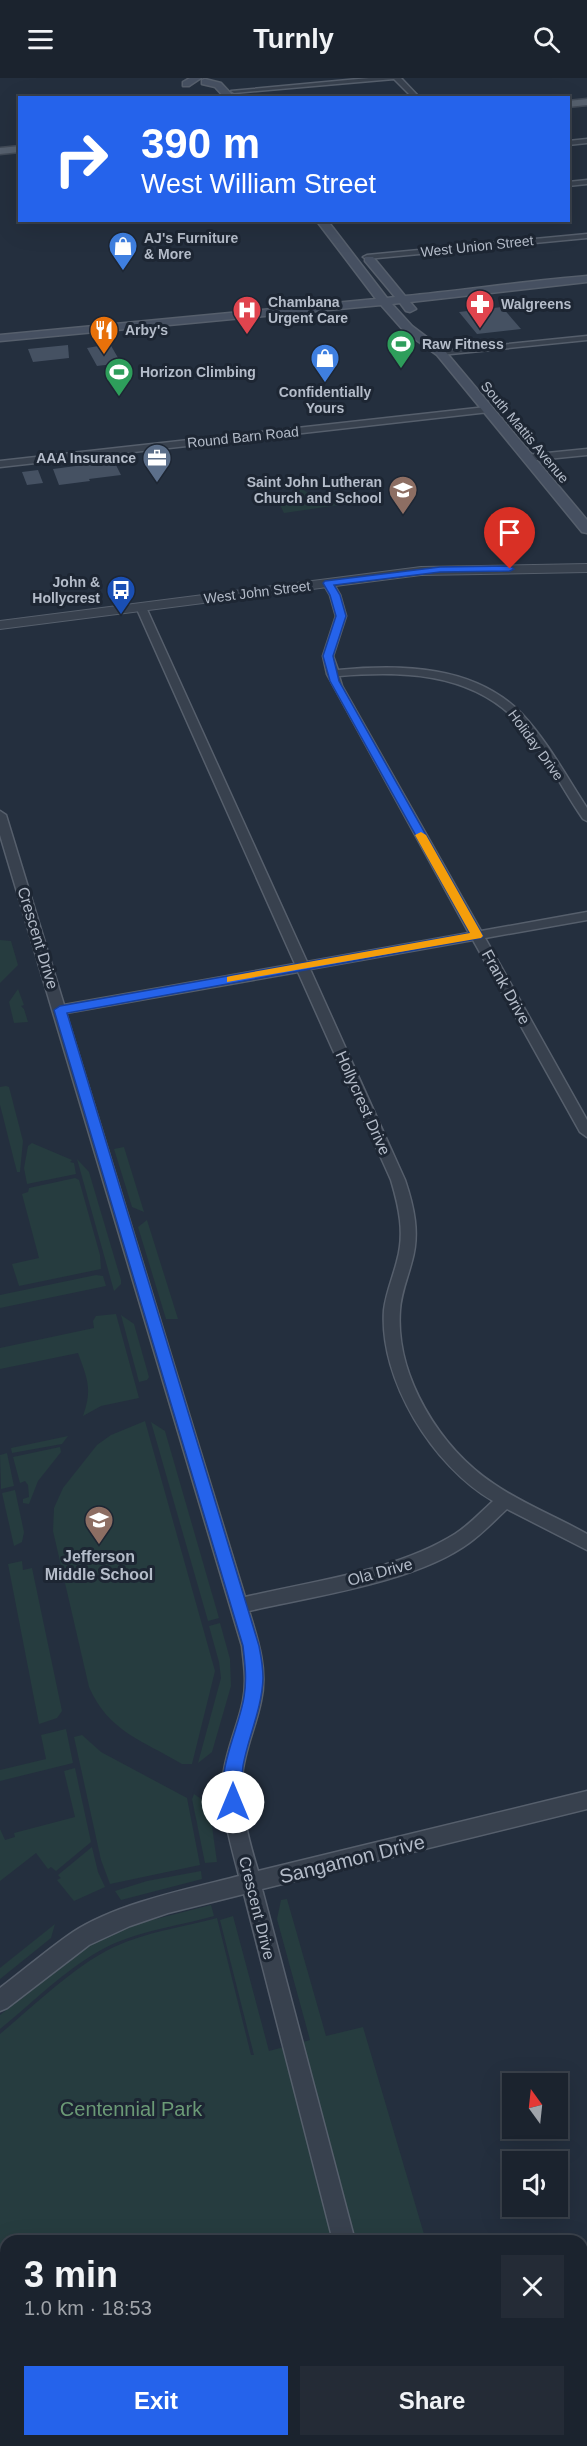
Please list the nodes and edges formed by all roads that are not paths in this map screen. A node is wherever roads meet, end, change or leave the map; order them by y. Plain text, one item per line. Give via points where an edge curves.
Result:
1 (224, 78) edge
2 (395, 78) edge
3 (202, 79) edge
4 (186, 84) dead end
5 (235, 95) edge
6 (217, 96) edge
7 (415, 96) edge
8 (587, 102) edge
9 (570, 104) edge
10 (587, 141) edge
11 (570, 143) edge
12 (18, 149) edge
13 (0, 150) edge
14 (587, 182) edge
15 (570, 184) edge
16 (323, 222) edge
17 (587, 236) edge
18 (365, 254) joint
19 (587, 279) edge
20 (401, 298) junction
21 (383, 299) junction
22 (182, 310) dead end
23 (196, 315) junction
24 (74, 330) junction
25 (0, 338) edge
26 (587, 338) edge
27 (441, 353) junction
28 (486, 410) junction
29 (587, 452) edge
30 (528, 458) junction
31 (0, 464) edge
32 (587, 529) edge
33 (587, 568) edge
34 (328, 583) junction
35 (141, 607) junction
36 (0, 625) edge
37 (332, 674) junction
38 (0, 816) edge
39 (587, 817) edge
40 (587, 916) edge
41 (477, 936) junction
42 (301, 967) junction
43 (60, 1010) junction
44 (587, 1132) edge
45 (505, 1500) junction
46 (587, 1543) edge
47 (238, 1606) junction
48 (587, 1800) edge
49 (250, 1885) junction
50 (0, 2001) edge
51 (342, 2235) edge

1 - 5 main road
2 - 5 street
2 - 7 street
3 - 4 main road
3 - 5 main road
3 - 6 main road
8 - 9 main road
10 - 11 street
12 - 13 main road
14 - 15 street
16 - 21 main road, South Mattis Avenue
17 - 18 street, West Union Street
18 - 20 main road, South Mattis Avenue
19 - 20 main road via 471,294
20 - 21 main road
20 - 27 main road, South Mattis Avenue via 438,343
21 - 23 main road
21 - 24 main road via 109,330
21 - 27 main road, South Mattis Avenue via 423,344
22 - 23 main road
23 - 24 main road
24 - 25 main road
26 - 27 street
27 - 28 main road, South Mattis Avenue
28 - 30 main road, South Mattis Avenue
28 - 31 street, Round Barn Road
29 - 30 street
30 - 32 main road, South Mattis Avenue
33 - 34 street, West John Street via 450,569
34 - 35 street, West John Street
34 - 37 street, Frank Drive via 341,616 328,656
35 - 36 street, West John Street
35 - 42 street, Hollycrest Drive
37 - 39 street, Holiday Drive via 415,672 450,678 494,696 529,730
37 - 41 street, Frank Drive
38 - 43 street, Crescent Drive
40 - 41 street
41 - 42 street
41 - 44 street, Frank Drive
42 - 43 street
42 - 45 street, Hollycrest Drive via 398,1180 406,1206 409,1240 391,1311 395,1348 406,1386 446,1454
43 - 47 street, Crescent Drive
45 - 46 street, Hollycrest Drive
45 - 47 street, Ola Drive via 462,1538 423,1560
47 - 49 street, Crescent Drive via 251,1646 255,1677 233,1776 233,1802
48 - 49 street, Sangamon Drive
49 - 50 street, Sangamon Drive via 168,1903 101,1928 82,1938
49 - 51 street, Crescent Drive

